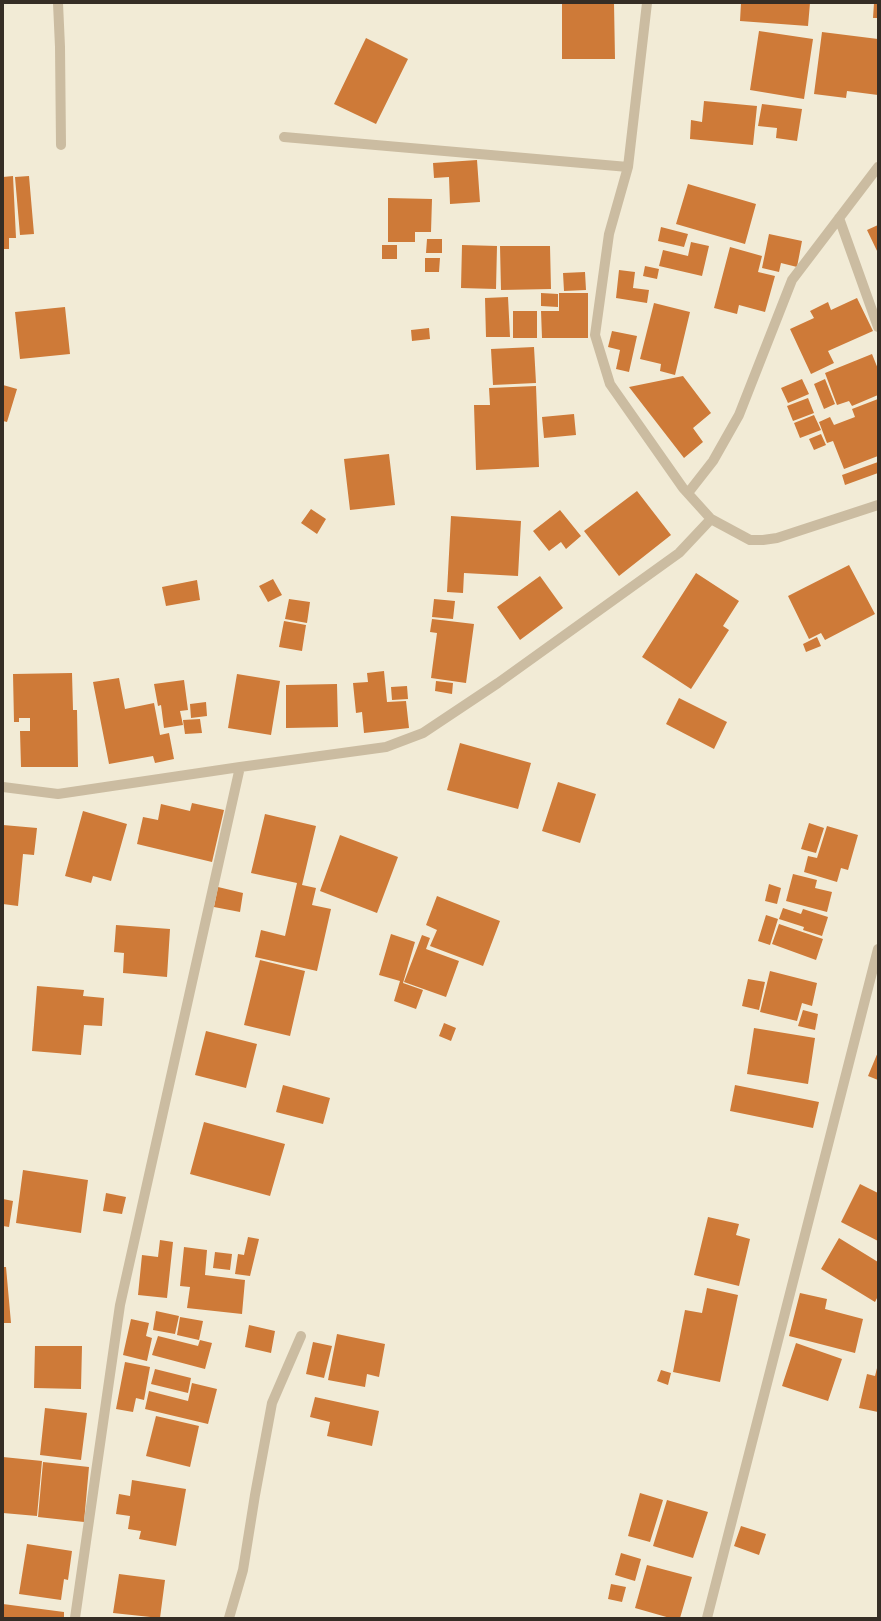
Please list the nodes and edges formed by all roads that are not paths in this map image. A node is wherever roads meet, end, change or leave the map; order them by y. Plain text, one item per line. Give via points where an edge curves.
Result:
1 (58, 3) edge
2 (647, 3) edge
3 (284, 137) dead end
4 (61, 145) dead end
5 (878, 167) edge
6 (628, 168) junction
7 (839, 218) junction
8 (878, 327) edge
9 (688, 493) junction
10 (878, 505) edge
11 (711, 519) junction
12 (240, 767) junction
13 (3, 787) edge
14 (878, 949) edge
15 (301, 1336) dead end
16 (75, 1618) edge
17 (229, 1618) edge
18 (707, 1618) edge

1 - 4 street
2 - 6 street
3 - 6 street
5 - 7 street
6 - 9 street via 609,234 595,335 610,384
7 - 8 street
7 - 9 street via 792,280 739,415 713,461
9 - 11 street
10 - 11 street via 777,538 763,540 750,540
11 - 12 street via 679,553 423,733 386,747
12 - 13 street via 58,794
12 - 16 street via 120,1305
14 - 18 street
15 - 17 street via 272,1403 243,1570

